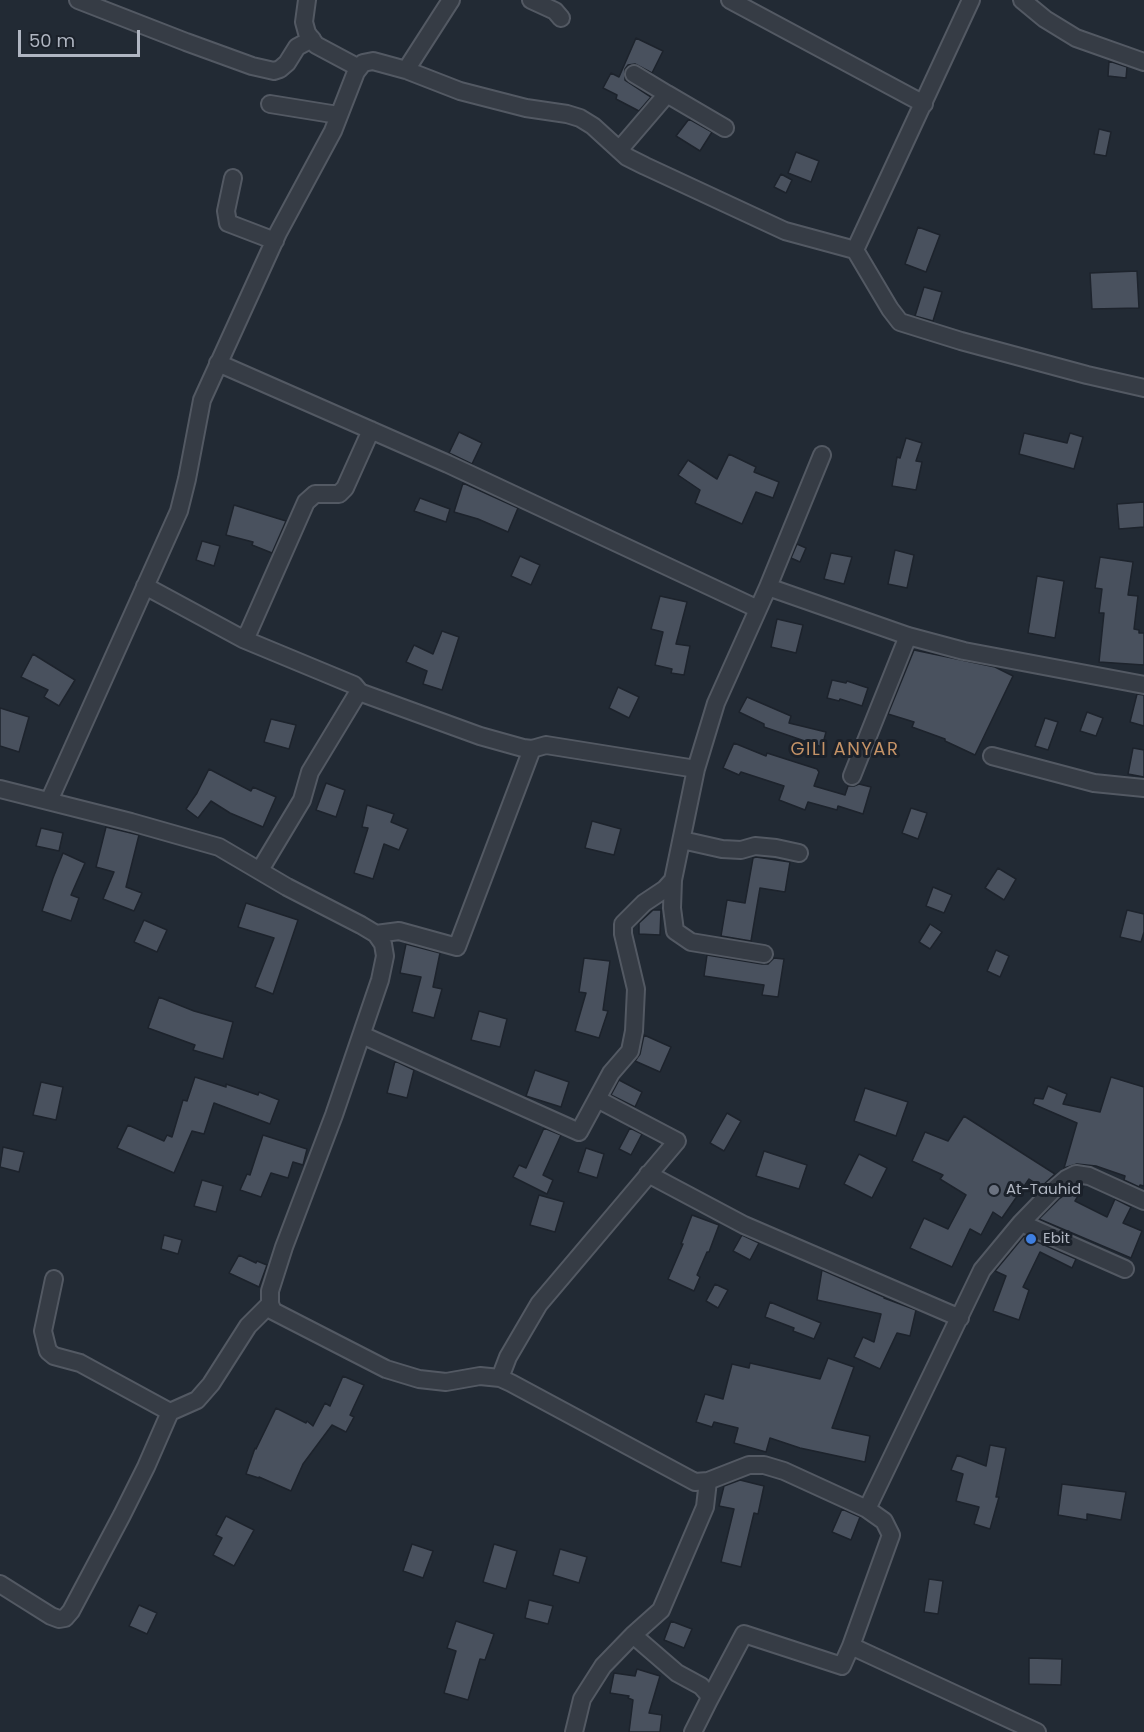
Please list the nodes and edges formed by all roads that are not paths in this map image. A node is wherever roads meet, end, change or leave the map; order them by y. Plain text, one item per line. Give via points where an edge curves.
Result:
1 (78, 0) edge
2 (307, 0) edge
3 (451, 0) edge
4 (531, 0) edge
5 (730, 0) edge
6 (971, 0) edge
7 (1022, 0) edge
8 (561, 18) dead end
9 (312, 39) junction
10 (1144, 62) edge
11 (359, 68) junction
12 (406, 70) junction
13 (634, 74) dead end
14 (667, 94) junction
15 (270, 104) dead end
16 (924, 104) junction
17 (338, 115) junction
18 (724, 128) dead end
19 (619, 150) junction
20 (233, 178) dead end
21 (275, 241) junction
22 (855, 250) junction
23 (218, 363) junction
24 (1144, 388) edge
25 (371, 430) junction
26 (822, 455) dead end
27 (145, 586) junction
28 (768, 587) junction
29 (759, 609) junction
30 (908, 636) junction
31 (243, 639) junction
32 (1144, 685) edge
33 (359, 692) junction
34 (532, 749) junction
35 (992, 756) dead end
36 (696, 769) junction
37 (852, 776) dead end
38 (1144, 788) edge
39 (0, 789) edge
40 (49, 801) junction
41 (682, 840) junction
42 (799, 854) dead end
43 (260, 870) junction
44 (673, 880) junction
45 (376, 934) junction
46 (764, 954) dead end
47 (362, 1035) junction
48 (597, 1099) junction
49 (648, 1174) junction
50 (1144, 1201) edge
51 (1021, 1223) junction
52 (1125, 1269) dead end
53 (54, 1279) dead end
54 (270, 1304) junction
55 (960, 1318) junction
56 (500, 1378) junction
57 (170, 1412) junction
58 (708, 1481) junction
59 (867, 1509) junction
60 (0, 1584) edge
61 (633, 1635) junction
62 (851, 1646) junction
63 (709, 1700) junction
64 (574, 1732) edge
65 (693, 1732) edge
66 (1037, 1732) edge

1 - 9 street via 274,71 287,63 297,47
2 - 9 street via 304,22
3 - 12 street
4 - 8 street
5 - 16 street
6 - 16 street
7 - 10 street via 1045,20 1076,38
9 - 11 street via 316,45
11 - 12 street via 373,61
11 - 17 street
12 - 19 street via 460,91 580,118
13 - 14 street
14 - 18 street
14 - 19 street
15 - 17 street
16 - 22 street
17 - 21 street
19 - 22 street via 777,228
20 - 21 street via 226,211 228,223
21 - 23 street
22 - 24 street via 900,322 984,348
23 - 25 street
23 - 27 street via 202,400 179,511
25 - 29 street
25 - 31 street via 345,489 339,494 315,494 306,502
26 - 28 street
27 - 31 street
27 - 40 street
28 - 29 street
28 - 30 street
29 - 36 street via 716,703
30 - 32 street via 982,655
30 - 37 street
31 - 33 street via 354,685
33 - 34 street via 480,736
33 - 43 street via 310,772 302,800
34 - 36 street via 546,745
34 - 45 street via 458,947 399,931
35 - 38 street via 1095,783
36 - 41 street
39 - 40 street
40 - 43 street via 219,847
41 - 42 street via 722,849 755,846
41 - 44 street
43 - 45 street
44 - 46 street via 675,931 691,942
44 - 48 street via 622,924 636,989 634,1031 630,1051 611,1073
45 - 47 street via 385,956
47 - 48 street via 579,1132
47 - 54 street via 284,1247
48 - 49 street via 677,1141
49 - 55 street via 744,1225
49 - 56 street via 539,1304
50 - 51 street via 1076,1174 1052,1191
51 - 52 street
51 - 55 street via 982,1270
53 - 57 street via 43,1330 48,1350
54 - 56 street via 273,1311 386,1369 446,1382 480,1376
54 - 57 street via 248,1326 197,1400
55 - 59 street
56 - 58 street via 695,1482
57 - 60 street via 122,1515 65,1618 51,1616
58 - 59 street via 748,1465 764,1465
58 - 61 street via 705,1507 661,1610
59 - 62 street via 884,1521 891,1535
61 - 63 street via 677,1673 701,1686
61 - 64 street via 603,1666 582,1699
62 - 63 street via 842,1666 744,1634
62 - 66 street
63 - 65 street

